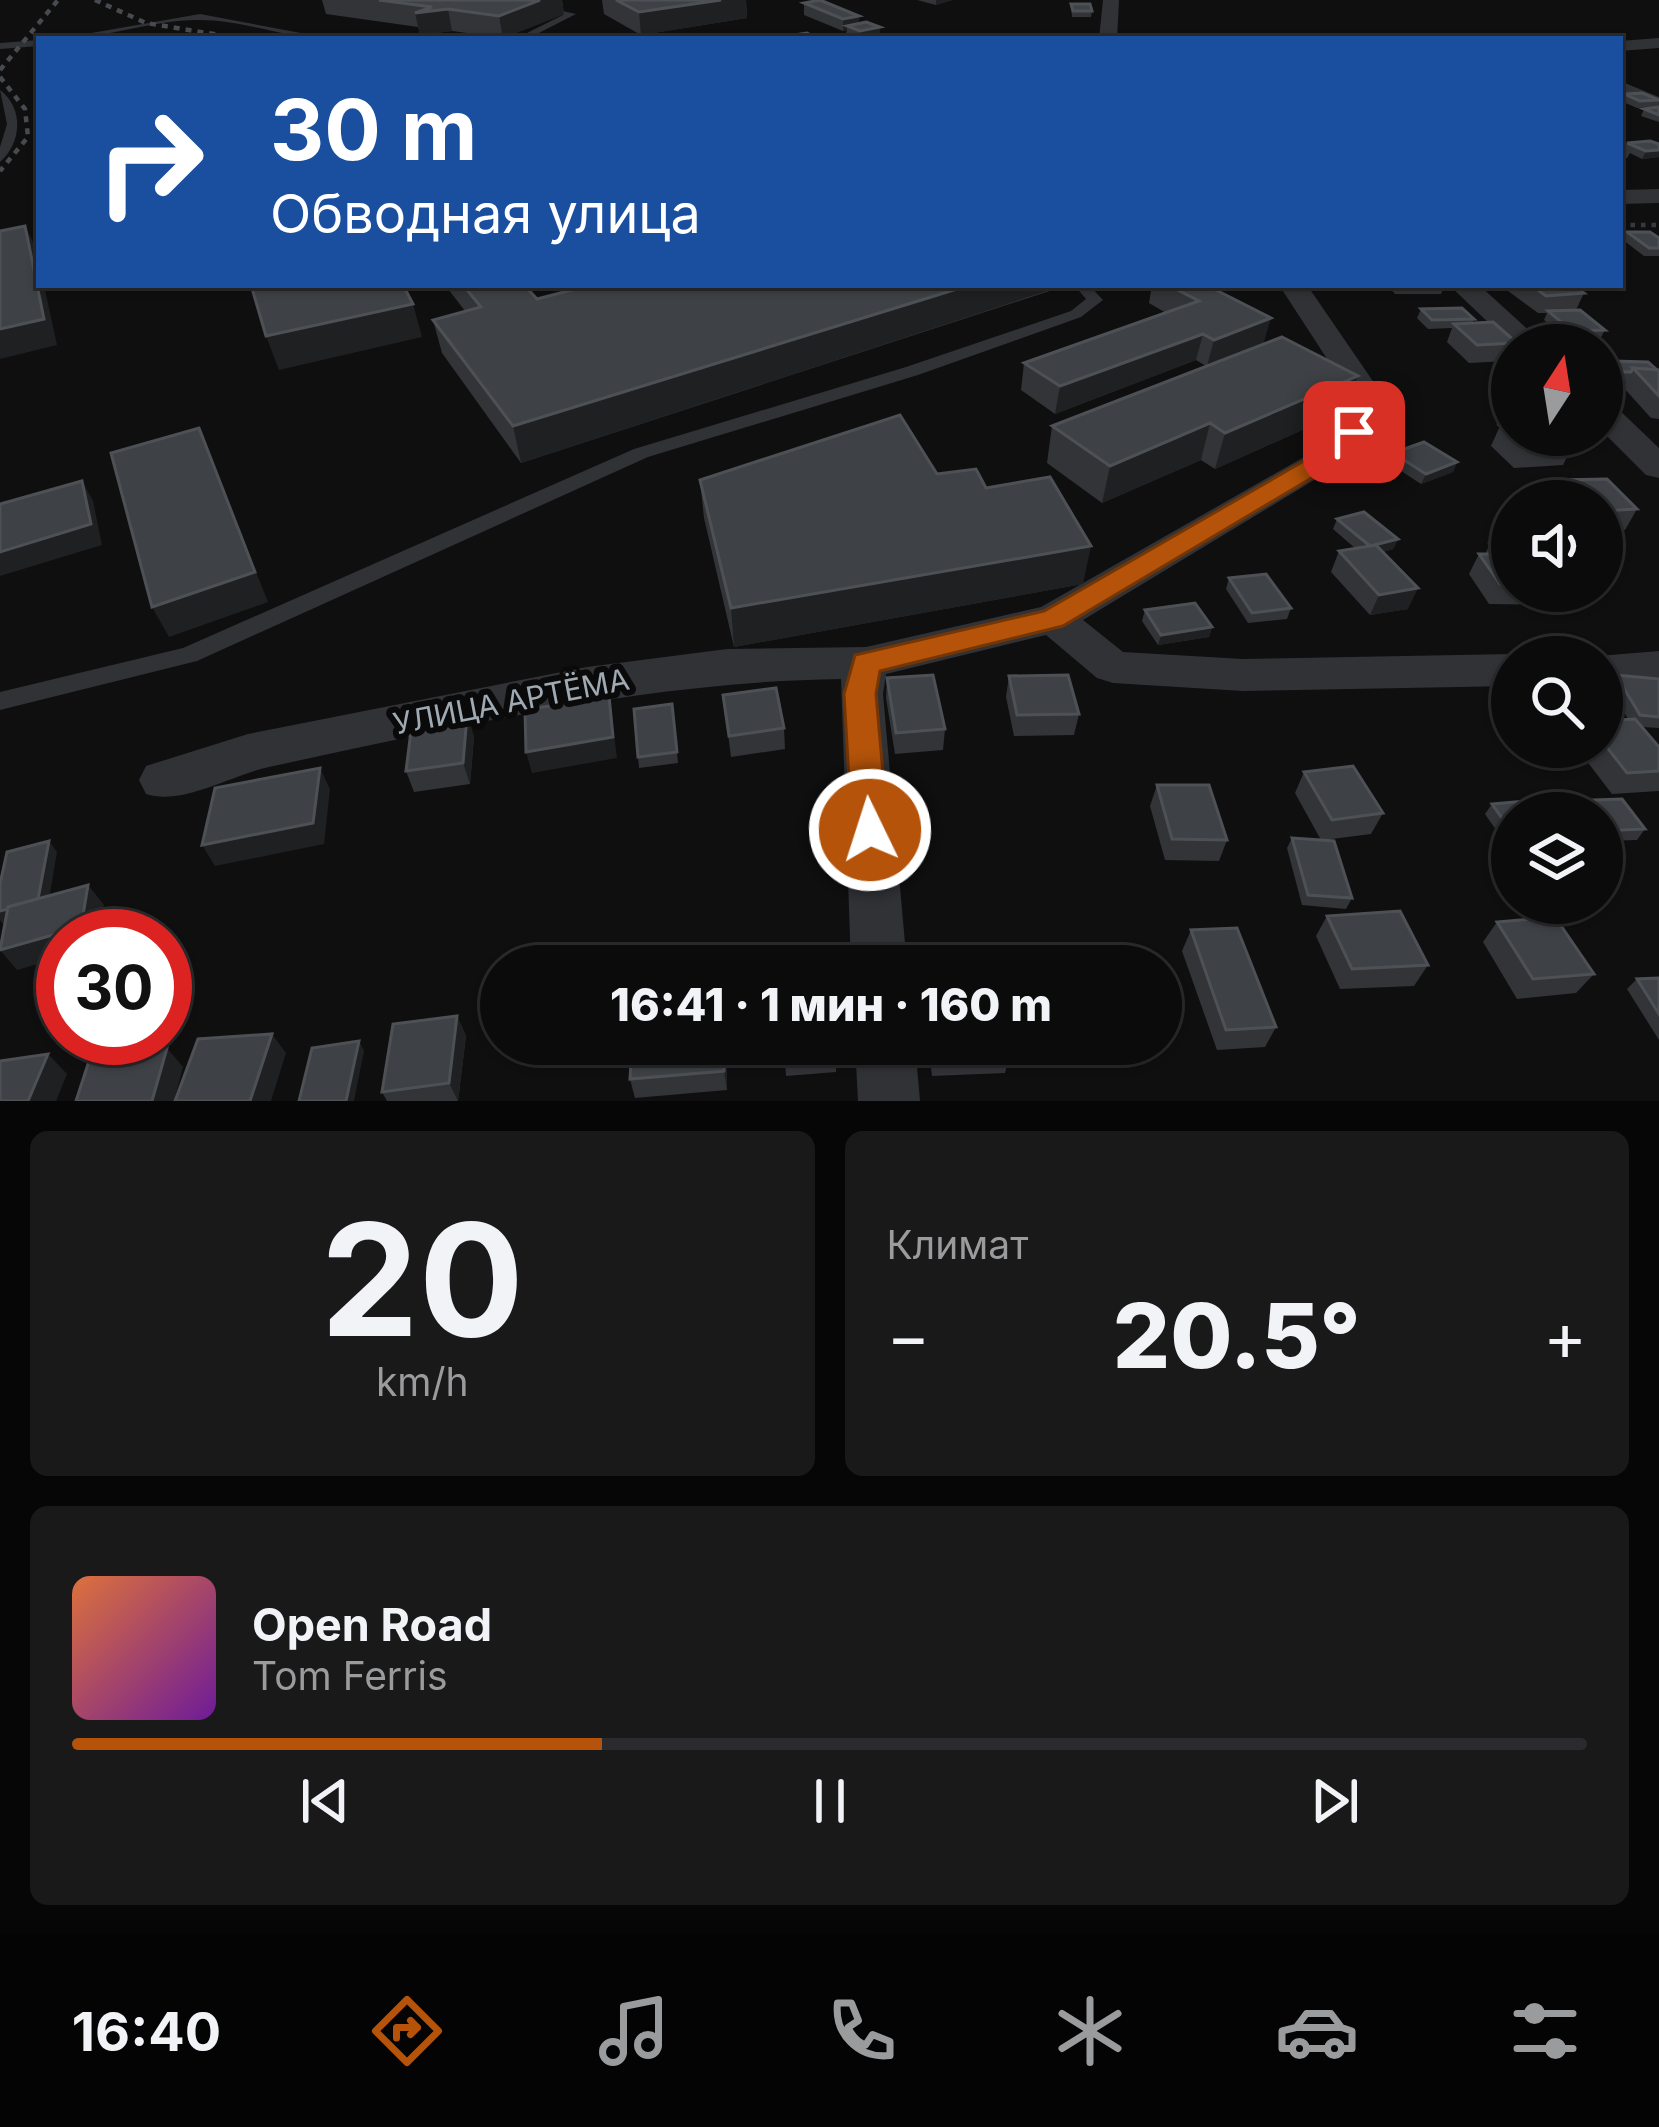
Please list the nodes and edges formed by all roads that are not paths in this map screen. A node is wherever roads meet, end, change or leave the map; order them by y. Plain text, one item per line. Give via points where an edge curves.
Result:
1 (501, 0) edge
2 (1111, 0) edge
3 (81, 36) edge
4 (311, 36) edge
5 (526, 36) edge
6 (1108, 36) edge
7 (36, 43) edge
8 (1659, 43) edge
9 (0, 46) edge
10 (1623, 46) edge
11 (1623, 88) edge
12 (0, 93) edge
13 (1659, 104) edge
14 (0, 158) edge
15 (1659, 196) edge
16 (1623, 197) edge
17 (1085, 288) edge
18 (1295, 288) edge
19 (1466, 288) edge
20 (1507, 324) edge
21 (1623, 432) edge
22 (1659, 466) edge
23 (1053, 619) junction
24 (866, 663) junction
25 (1659, 667) edge
26 (1623, 668) edge
27 (1491, 670) edge
28 (0, 701) edge
29 (163, 780) dead end
30 (878, 945) edge
31 (886, 1065) edge
32 (889, 1101) edge

1 - 5 lane via 572,14
2 - 6 street
3 - 4 lane via 200,17
7 - 9 lane
8 - 10 street
11 - 13 street
12 - 14 lane via 14,130
15 - 16 street
17 - 28 lane via 1095,300 1076,314 641,453 189,655
18 - 23 street, УЛИЦА АРТЁМА via 1376,409 1332,455
19 - 20 street
21 - 22 street
23 - 24 street, УЛИЦА АРТЁМА
23 - 27 street via 1114,667 1243,675
24 - 29 street, УЛИЦА АРТЁМА via 727,665 587,683 248,753
24 - 30 street via 860,694
25 - 26 street
31 - 32 street

